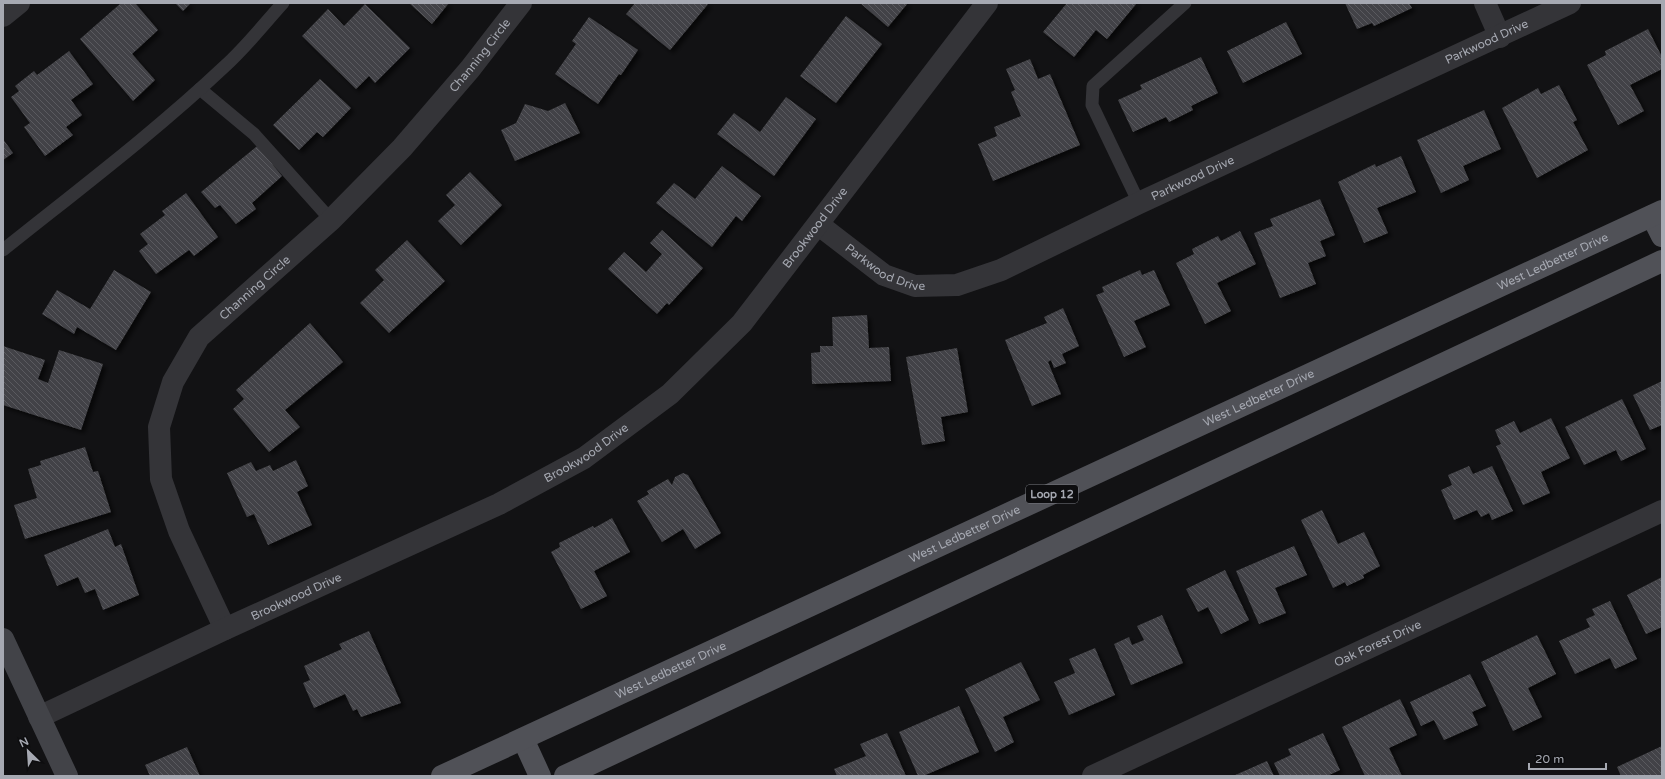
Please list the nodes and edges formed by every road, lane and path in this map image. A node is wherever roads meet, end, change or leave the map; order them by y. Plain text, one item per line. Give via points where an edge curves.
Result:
1 (19, 3) edge
2 (283, 3) edge
3 (521, 3) edge
4 (987, 3) edge
5 (1185, 3) edge
6 (1485, 3) edge
7 (1570, 3) edge
8 (3, 16) edge
9 (1500, 37) junction
10 (200, 88) junction
11 (1139, 203) junction
12 (1657, 214) edge
13 (330, 220) junction
14 (819, 225) junction
15 (1662, 236) edge
16 (3, 250) edge
17 (1662, 261) edge
18 (1662, 511) edge
19 (225, 629) junction
20 (3, 639) edge
21 (39, 718) junction
22 (523, 739) junction
23 (67, 776) edge
24 (442, 776) edge
25 (540, 776) edge
26 (565, 776) edge
27 (1093, 776) edge

1 - 8 street
2 - 10 lane via 227,64
3 - 13 street, Channing Circle via 470,69 402,148
4 - 14 street, Brookwood Drive
5 - 11 lane via 1093,86 1092,105
6 - 9 street
7 - 9 street, Parkwood Drive
9 - 11 street, Parkwood Drive
10 - 13 lane via 254,134
10 - 16 lane
11 - 14 street, Parkwood Drive via 1001,270 957,285 915,286 884,275
12 - 15 main road
12 - 22 main road, West Ledbetter Drive / Loop 12
13 - 19 street, Channing Circle via 199,337 173,382 159,427 161,479 179,531
14 - 19 street, Brookwood Drive via 736,329 670,394 584,458 499,504
17 - 26 main road
18 - 27 street, Oak Forest Drive
19 - 21 street, Brookwood Drive
20 - 21 main road
21 - 23 main road
22 - 24 main road, West Ledbetter Drive / Loop 12
22 - 25 main road

